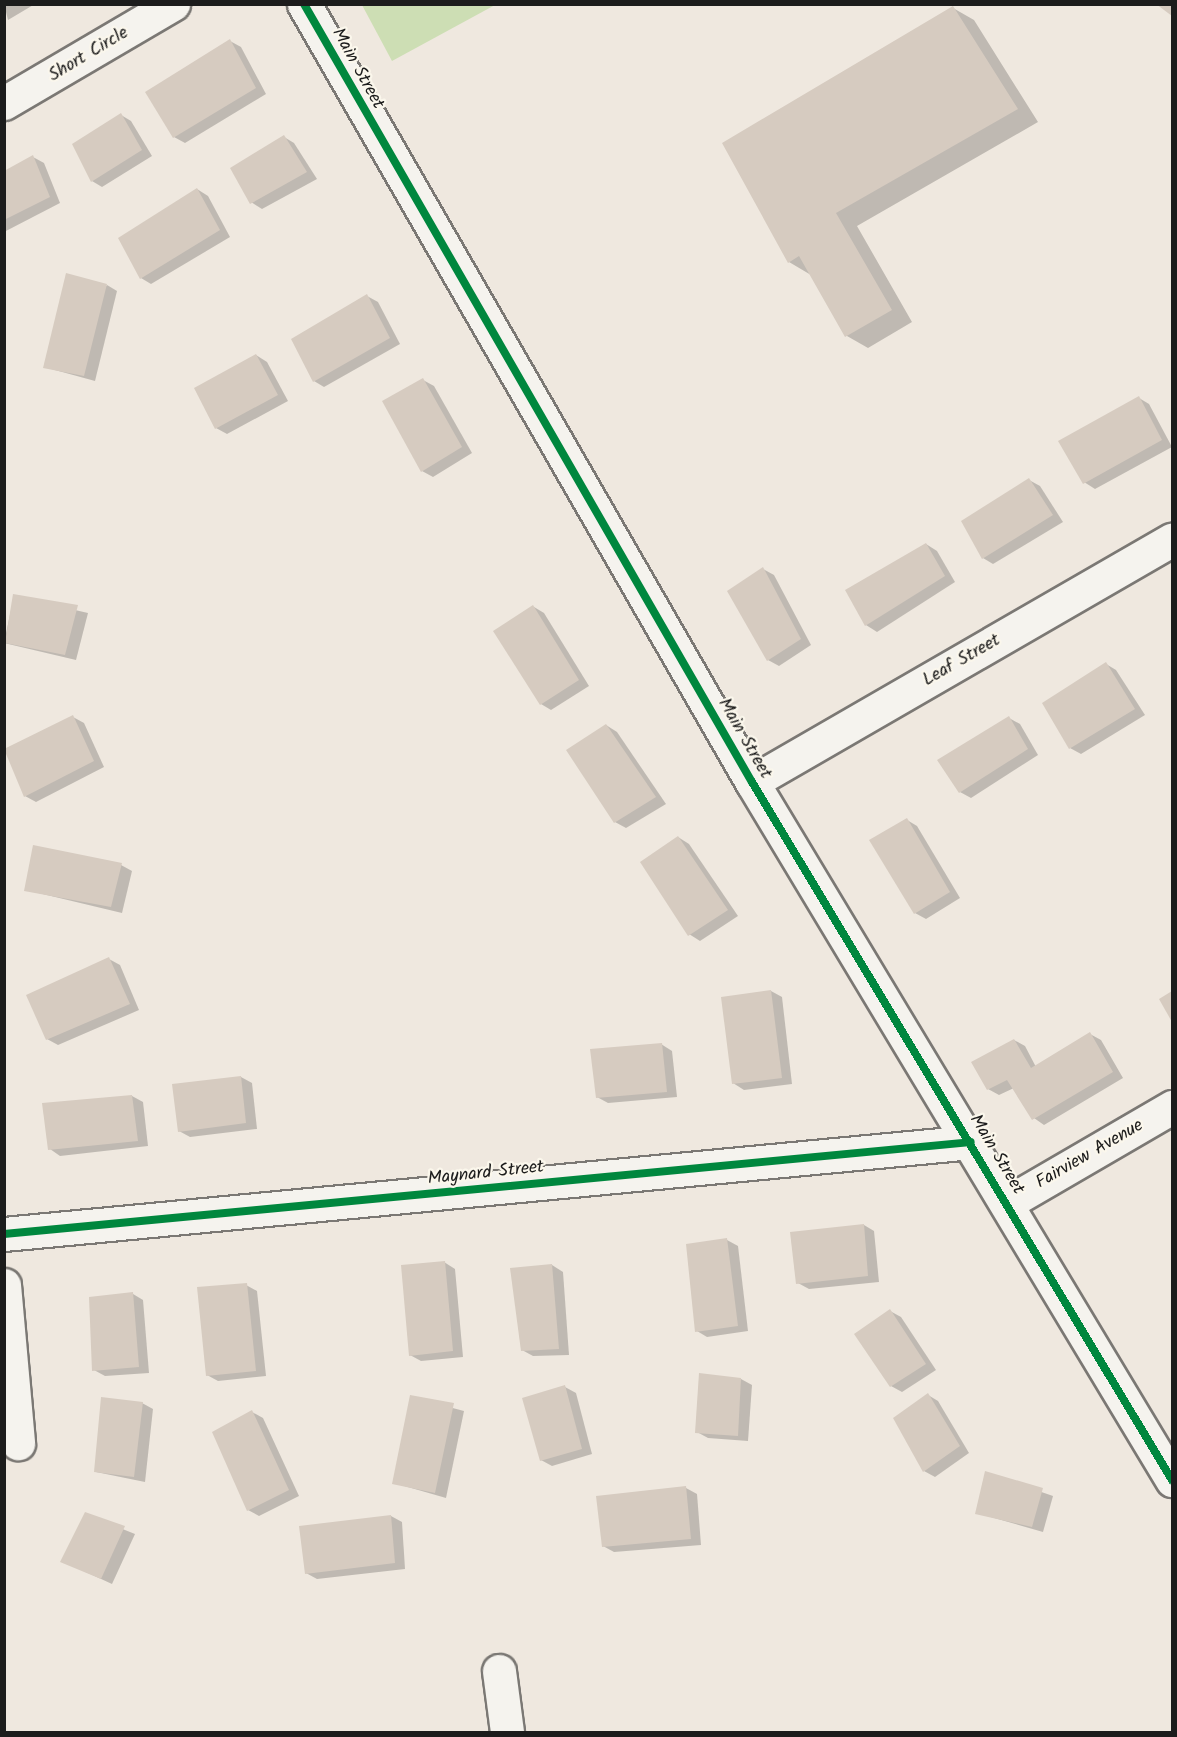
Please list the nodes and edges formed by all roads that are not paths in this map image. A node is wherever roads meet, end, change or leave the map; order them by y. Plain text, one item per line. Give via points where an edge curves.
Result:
1 (173, 4) edge
2 (304, 4) edge
3 (4, 103) edge
4 (1173, 540) edge
5 (752, 782) junction
6 (1173, 1107) edge
7 (971, 1142) junction
8 (1007, 1203) junction
9 (4, 1234) edge
10 (4, 1285) edge
11 (18, 1443) dead end
12 (1173, 1480) edge
13 (499, 1671) dead end
14 (507, 1732) edge

1 - 3 street, Short Circle
2 - 5 street, Main Street
4 - 5 street, Leaf Street
5 - 7 street, Main Street
6 - 8 street, Fairview Avenue
7 - 8 street, Main Street
7 - 9 street, Maynard Street
8 - 12 street, Main Street
10 - 11 street
13 - 14 street

